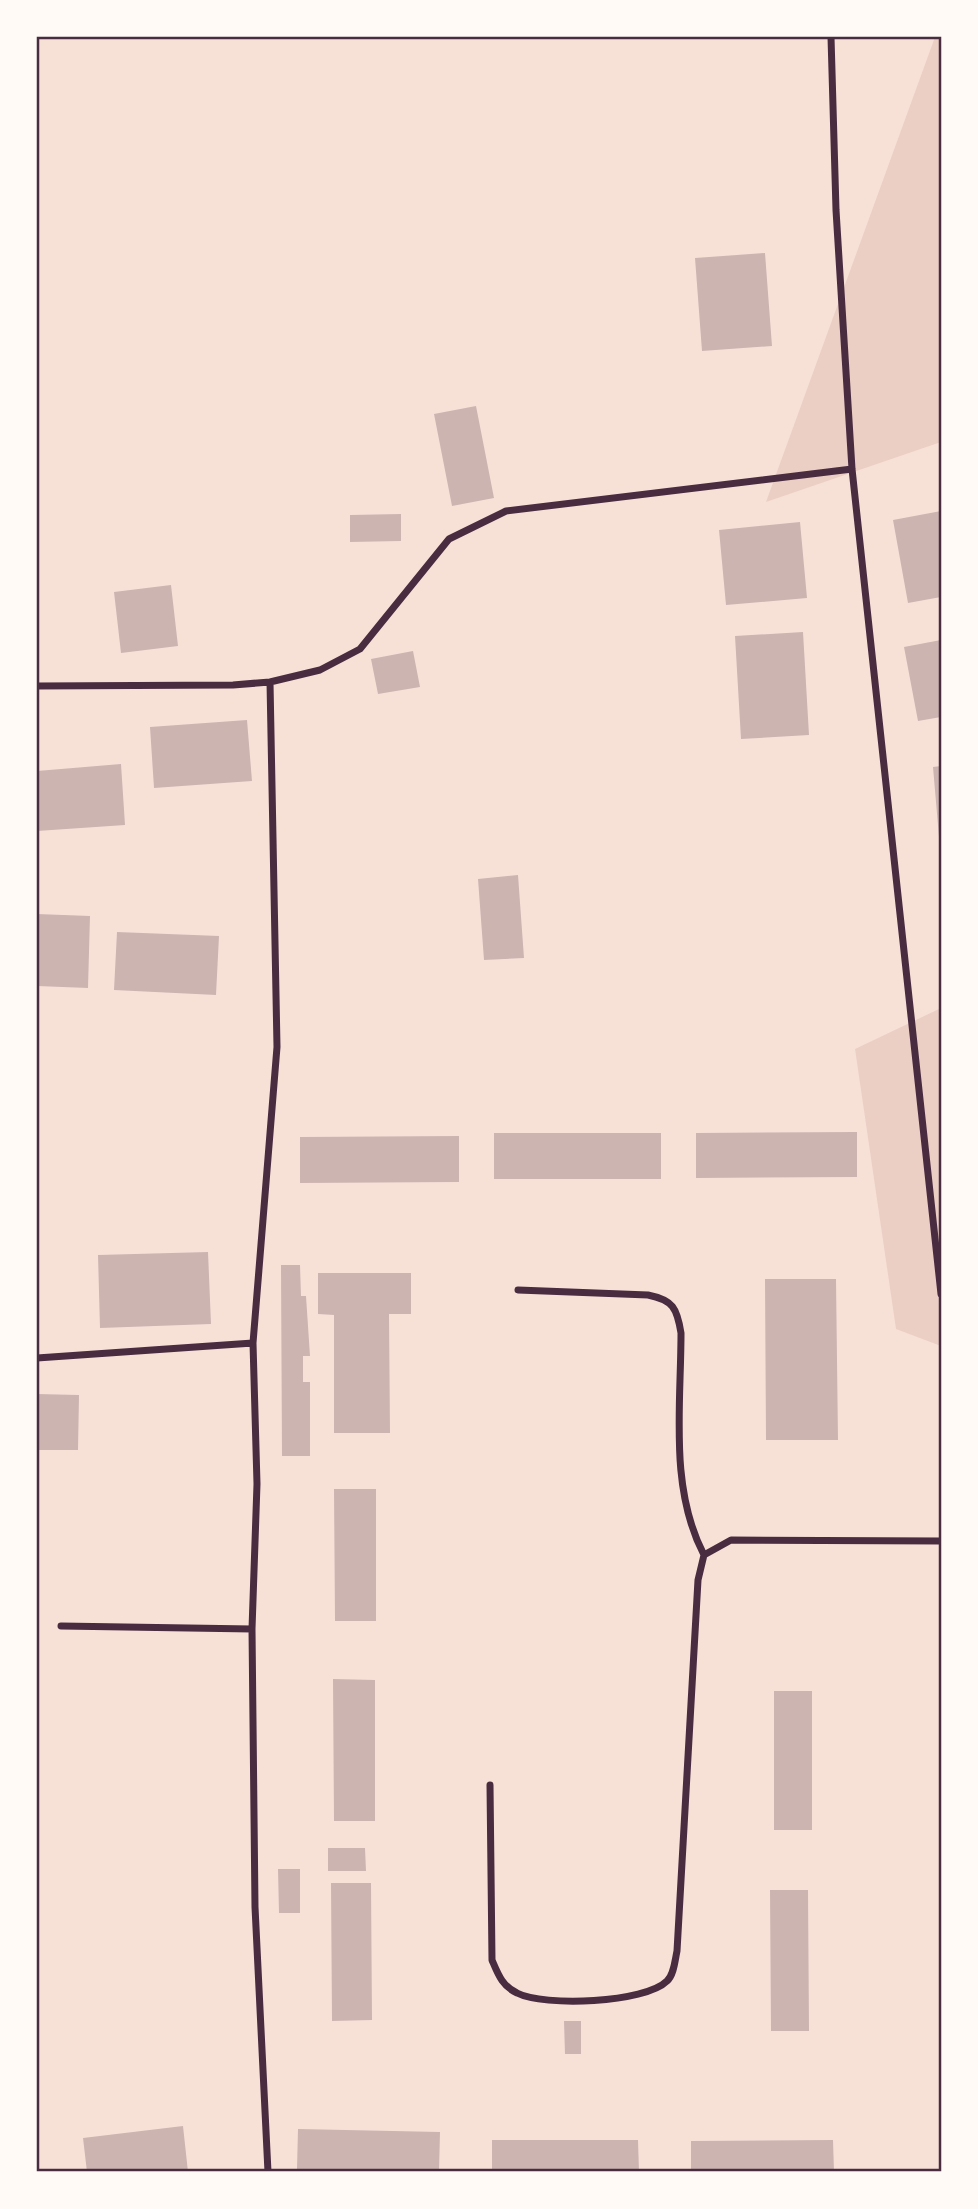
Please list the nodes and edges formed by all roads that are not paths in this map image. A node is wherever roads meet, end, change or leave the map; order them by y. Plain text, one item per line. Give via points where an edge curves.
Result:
1 (831, 37) edge
2 (852, 469) junction
3 (270, 682) junction
4 (37, 686) edge
5 (518, 1290) dead end
6 (941, 1294) edge
7 (253, 1343) junction
8 (37, 1358) edge
9 (941, 1541) edge
10 (704, 1555) junction
11 (61, 1626) dead end
12 (252, 1629) junction
13 (490, 1785) dead end
14 (268, 2172) edge

1 - 2 street
2 - 3 street via 506,510 449,539 360,649 320,670
2 - 6 street
3 - 4 street
3 - 7 street via 277,1047
5 - 10 street via 648,1295 668,1299 678,1311 682,1498
7 - 8 street
7 - 12 street via 257,1484
9 - 10 street via 731,1539
10 - 13 street via 698,1580 677,1951 670,1979 656,1990 630,1999 536,2000 501,1981 492,1960
11 - 12 street
12 - 14 street via 255,1907

